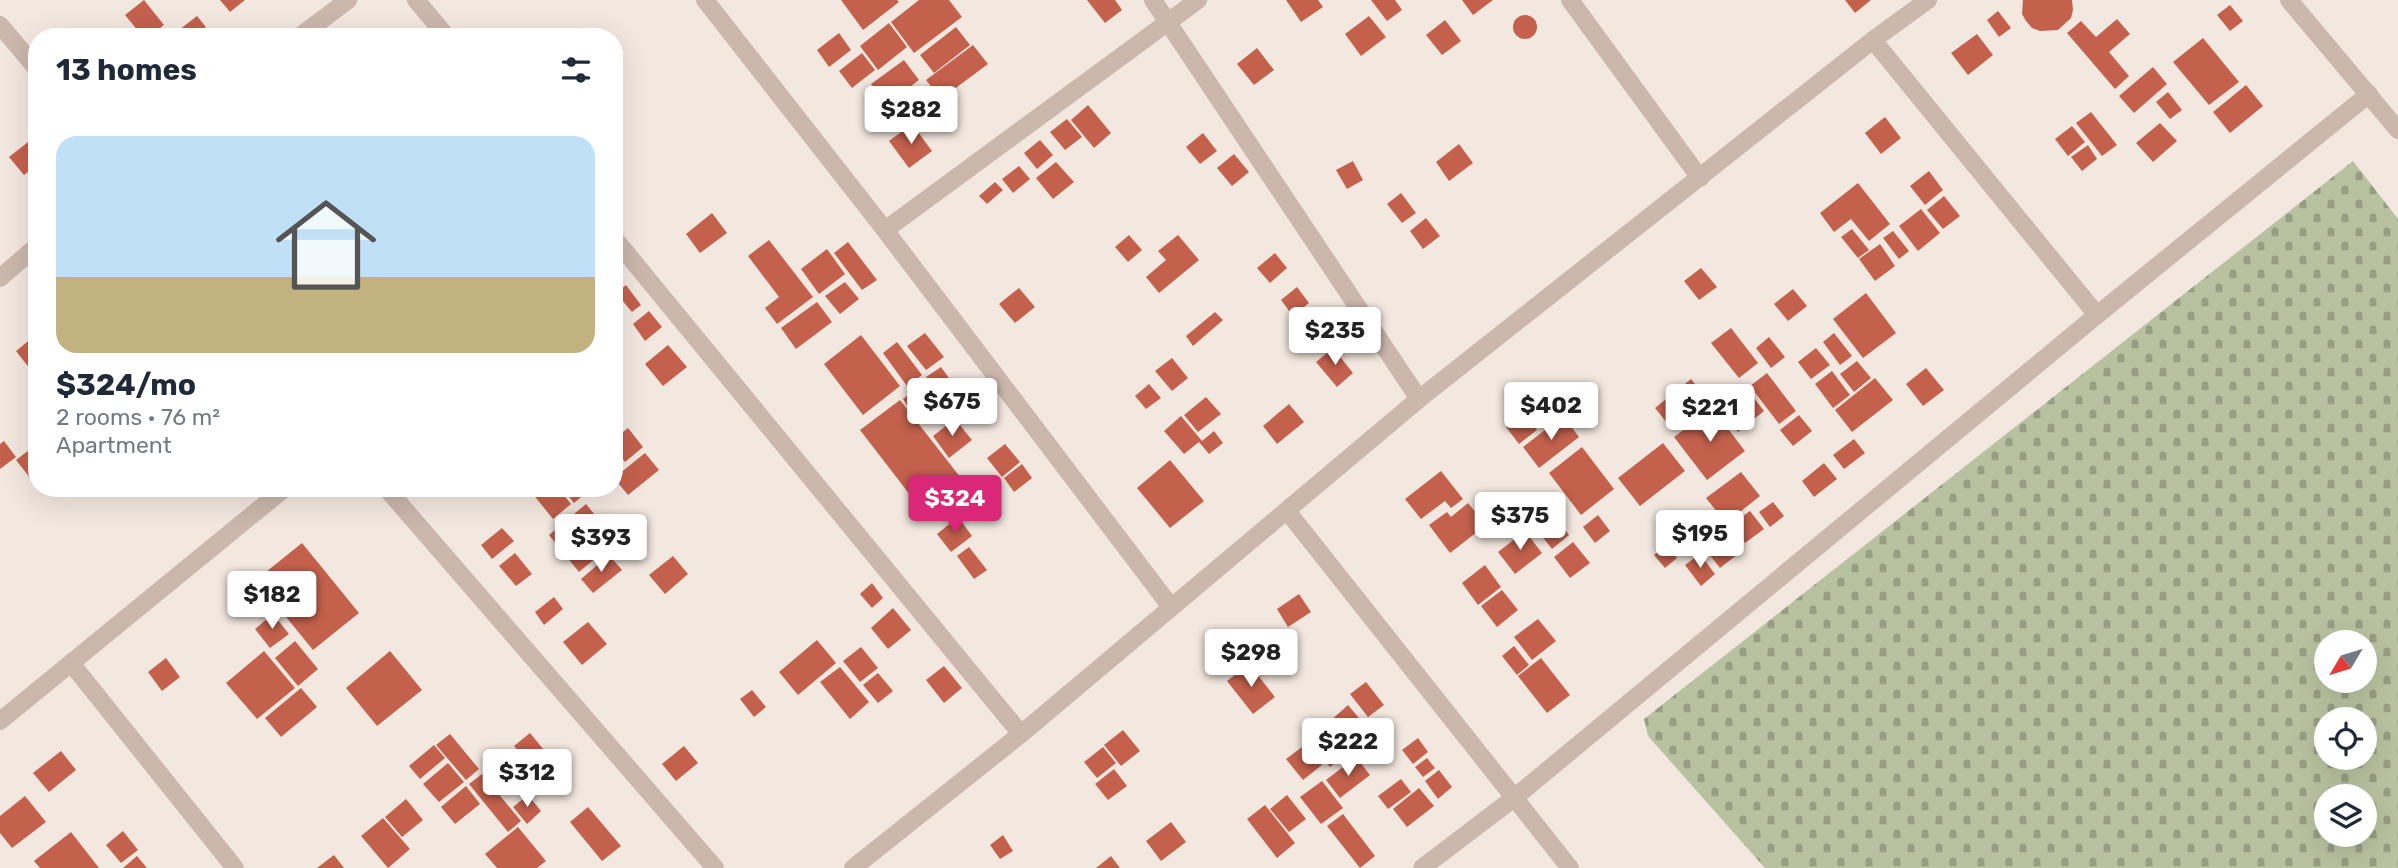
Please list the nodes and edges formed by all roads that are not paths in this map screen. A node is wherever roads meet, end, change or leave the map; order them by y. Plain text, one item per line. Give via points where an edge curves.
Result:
1 (348, 0) edge
2 (416, 0) edge
3 (705, 0) edge
4 (1153, 0) edge
5 (1198, 0) edge
6 (1570, 0) edge
7 (1928, 0) edge
8 (2289, 0) edge
9 (1167, 23) junction
10 (0, 25) edge
11 (311, 28) edge
12 (439, 28) edge
13 (1873, 40) junction
14 (28, 58) edge
15 (2369, 94) junction
16 (2398, 130) edge
17 (1700, 178) junction
18 (885, 230) junction
19 (623, 249) edge
20 (28, 254) edge
21 (0, 278) edge
22 (2097, 315) junction
23 (1419, 399) junction
24 (274, 497) edge
25 (394, 497) edge
26 (1287, 511) junction
27 (1171, 607) junction
28 (71, 663) junction
29 (0, 721) edge
30 (1021, 734) junction
31 (1514, 798) junction
32 (235, 868) edge
33 (715, 868) edge
34 (853, 868) edge
35 (1422, 868) edge
36 (1570, 868) edge

1 - 11 street
2 - 12 street
3 - 18 street
4 - 9 street
5 - 9 street
6 - 17 street
7 - 13 street
8 - 15 street
9 - 18 street
9 - 23 street
10 - 14 street
13 - 17 street
13 - 22 street
15 - 16 street
15 - 22 street
17 - 23 street
18 - 27 street
19 - 30 street
20 - 21 street
22 - 31 street
23 - 26 street
24 - 28 street
25 - 33 street
26 - 27 street
26 - 31 street
27 - 30 street
28 - 29 street
28 - 32 street
30 - 34 street
31 - 35 street
31 - 36 street

